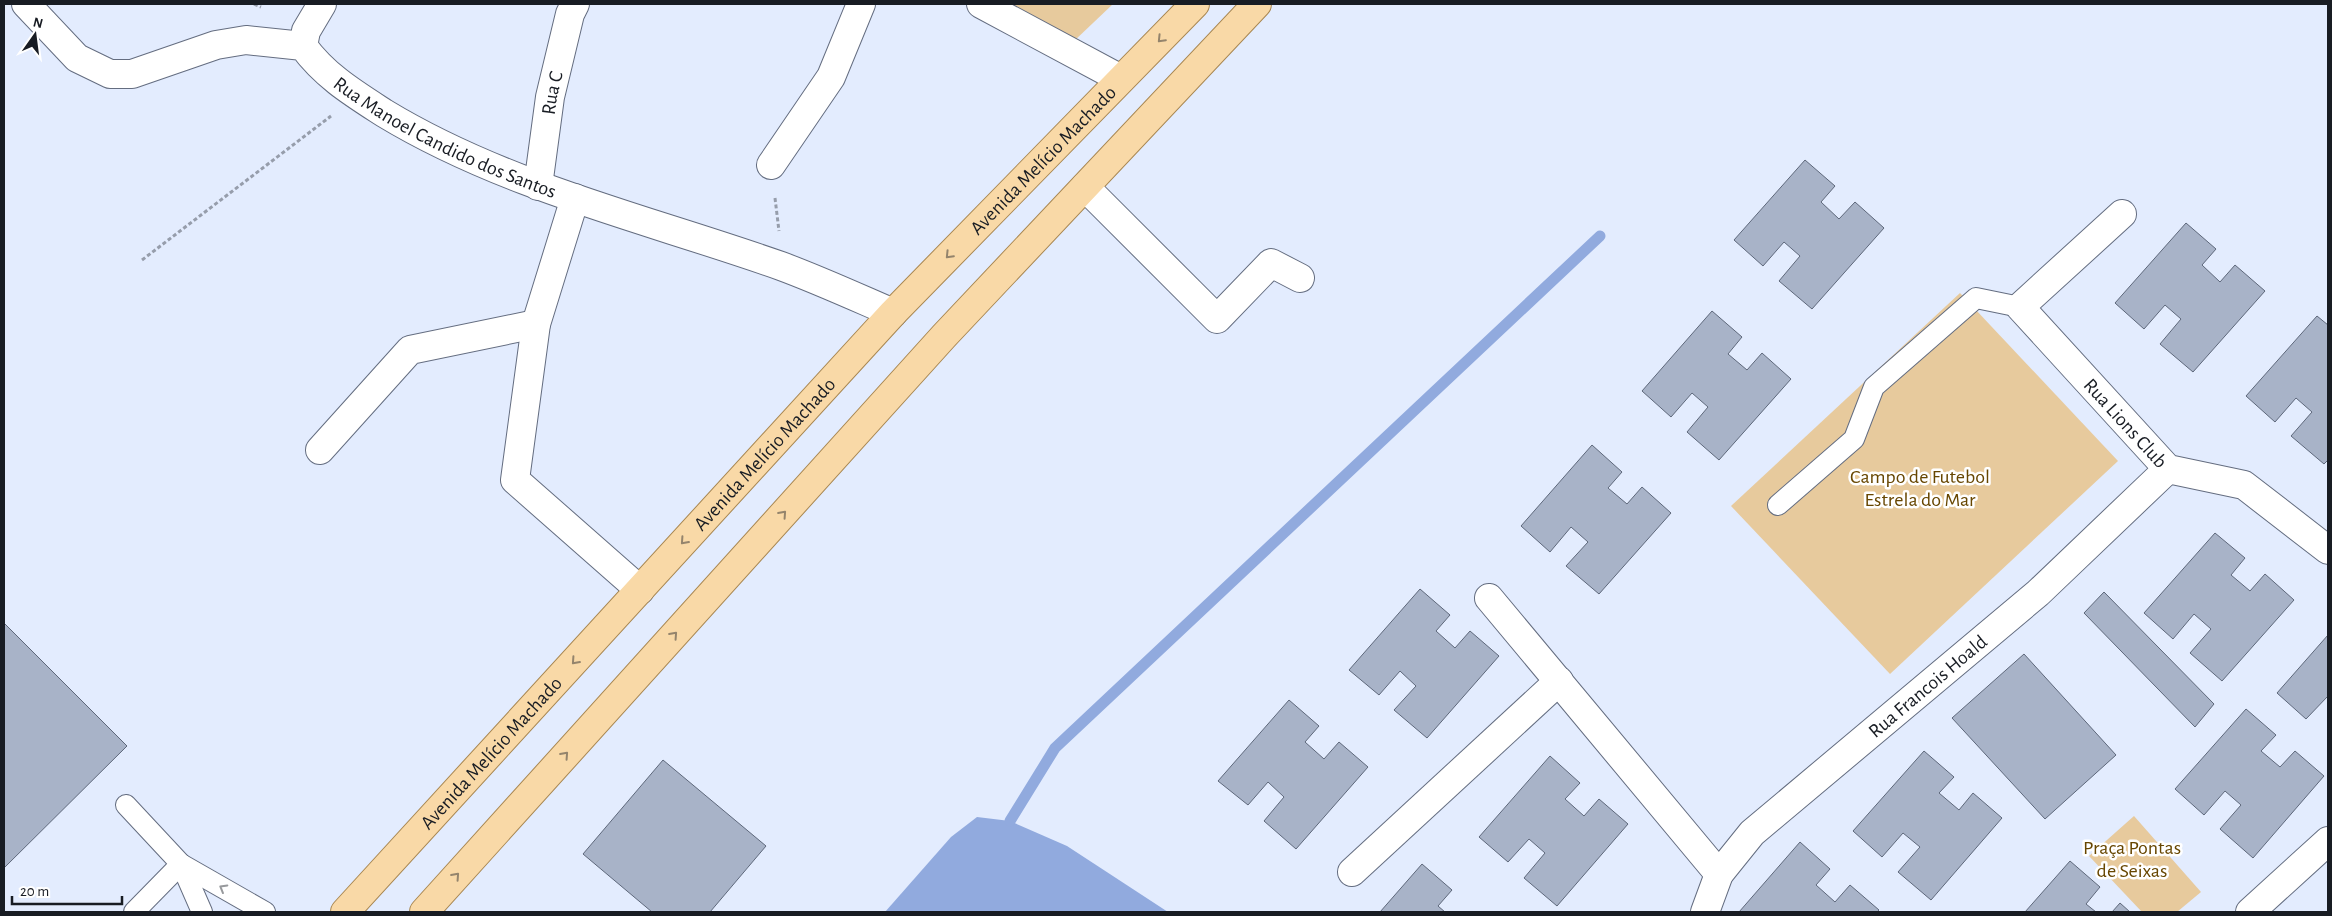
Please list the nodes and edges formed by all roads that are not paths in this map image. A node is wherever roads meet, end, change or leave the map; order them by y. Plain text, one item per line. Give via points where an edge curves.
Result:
1 (26, 4) edge
2 (322, 4) edge
3 (575, 4) edge
4 (861, 4) edge
5 (982, 4) edge
6 (1194, 4) edge
7 (1257, 4) edge
8 (303, 46) junction
9 (1121, 79) junction
10 (771, 165) road end
11 (538, 186) junction
12 (1085, 187) junction
13 (575, 198) junction
14 (2122, 214) dead end
15 (1300, 278) dead end
16 (2020, 307) junction
17 (892, 313) junction
18 (536, 324) junction
19 (320, 450) dead end
20 (2168, 469) junction
21 (1778, 505) dead end
22 (2328, 550) edge
23 (640, 590) junction
24 (1489, 598) dead end
25 (1559, 681) junction
26 (126, 805) dead end
27 (2328, 841) edge
28 (182, 864) junction
29 (1352, 872) dead end
30 (1719, 874) junction
31 (134, 912) edge
32 (202, 912) edge
33 (265, 912) edge
34 (345, 912) edge
35 (424, 912) edge
36 (1704, 912) edge
37 (2250, 912) edge

1 - 8 street via 77,58 110,74 132,74 216,45 246,40
2 - 8 street via 306,31
3 - 11 street, Rua C via 550,97
4 - 10 street via 831,77
5 - 9 street
6 -> 9 main road, Avenida Melício Machado
7 - 12 main road
8 - 11 street, Rua Manoel Candido dos Santos via 317,66 415,131
9 -> 17 main road, Avenida Melício Machado
11 - 13 street, Rua Manoel Candido dos Santos
12 - 15 street via 1217,319 1271,263
35 -> 12 main road via 944,336
13 - 17 street, Rua Manoel Candido dos Santos via 783,267
13 - 18 street
14 - 16 street
16 - 20 street, Rua Lions Club
16 - 21 lane via 1976,298 1874,387 1854,439
17 -> 23 main road, Avenida Melício Machado
18 - 19 street via 410,350
18 - 23 street via 516,480
20 - 22 street, Rua Lions Club via 2244,485
20 - 30 street, Rua Francois Hoald via 2038,593 1752,834
23 -> 34 main road, Avenida Melício Machado
24 - 25 street
25 - 29 street
25 - 30 street
26 - 28 lane
27 - 37 street
28 - 31 lane
28 - 32 lane
33 -> 28 lane
30 - 36 street, Rua Francois Hoald

